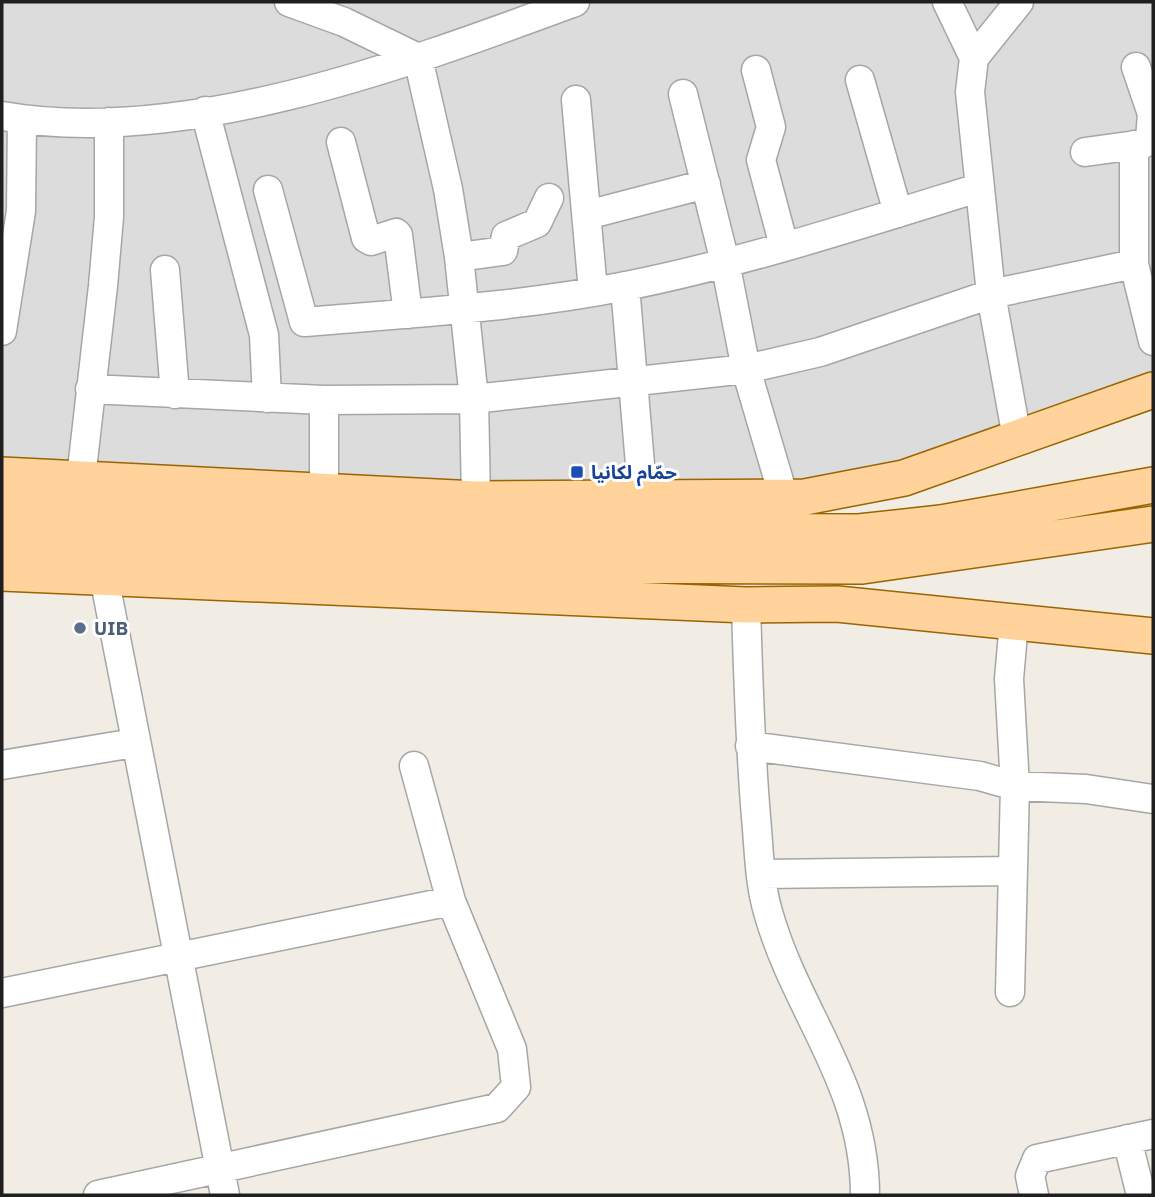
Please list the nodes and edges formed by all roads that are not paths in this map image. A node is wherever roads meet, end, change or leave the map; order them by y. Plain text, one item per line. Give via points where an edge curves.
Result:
1 (289, 2) edge
2 (576, 2) edge
3 (947, 2) edge
4 (1019, 2) edge
5 (418, 58) junction
6 (974, 58) junction
7 (1136, 67) dead end
8 (756, 70) dead end
9 (860, 80) dead end
10 (683, 94) dead end
11 (576, 100) dead end
12 (205, 111) junction
13 (1153, 114) edge
14 (12, 117) edge
15 (109, 122) junction
16 (341, 142) dead end
17 (1135, 145) junction
18 (1086, 152) dead end
19 (705, 184) junction
20 (978, 188) junction
21 (268, 190) dead end
22 (549, 198) dead end
23 (898, 213) junction
24 (587, 215) junction
25 (784, 246) junction
26 (459, 257) junction
27 (725, 262) junction
28 (1134, 264) junction
29 (165, 271) dead end
30 (625, 286) junction
31 (593, 291) junction
32 (992, 294) junction
33 (463, 310) junction
34 (408, 314) junction
35 (2, 331) edge
36 (1153, 341) edge
37 (746, 369) junction
38 (634, 381) junction
39 (90, 389) junction
40 (1153, 390) edge
41 (175, 394) junction
42 (267, 398) junction
43 (474, 399) junction
44 (324, 400) junction
45 (1017, 438) junction
46 (2, 475) edge
47 (81, 478) junction
48 (1153, 480) edge
49 (1153, 485) edge
50 (324, 491) junction
51 (1111, 492) junction
52 (784, 498) junction
53 (476, 499) junction
54 (643, 500) junction
55 (2, 506) edge
56 (1153, 524) edge
57 (2, 538) edge
58 (128, 545) junction
59 (2, 573) edge
60 (104, 577) junction
61 (313, 586) junction
62 (746, 606) junction
63 (1014, 622) junction
64 (1153, 636) edge
65 (134, 743) junction
66 (750, 747) junction
67 (2, 765) edge
68 (414, 766) dead end
69 (1015, 786) junction
70 (1153, 799) edge
71 (1013, 871) junction
72 (761, 874) junction
73 (451, 901) junction
74 (179, 958) junction
75 (1010, 992) dead end
76 (2, 993) edge
77 (1140, 1136) edge
78 (223, 1182) edge
79 (98, 1195) edge
80 (865, 1195) edge
81 (1034, 1195) edge
82 (1141, 1195) edge

1 - 5 street via 344,22
2 - 5 street
3 - 6 street
4 - 6 street
5 - 12 street via 363,77
5 - 26 street via 449,188
6 - 20 street via 970,92
7 - 13 street
8 - 25 street via 771,131 761,160
9 - 23 street
10 - 19 street
11 - 24 street
12 - 15 street
12 - 42 street via 264,335
13 - 17 street via 1150,139
14 - 15 street
14 - 35 street via 21,211
15 - 39 street via 108,217
16 - 34 street via 366,237 371,241 398,235
17 - 18 street
17 - 28 street
19 - 24 street
19 - 27 street
20 - 23 street
20 - 32 street
21 - 34 street via 304,322
22 - 26 street via 537,223 506,236 503,251
23 - 25 street
24 - 31 street
25 - 27 street
26 - 33 street
27 - 30 street
27 - 37 street
28 - 32 street
28 - 36 street
29 - 41 street
30 - 31 street
30 - 38 street
31 - 33 street
32 - 37 street via 820,352
32 - 45 street
33 - 34 street
33 - 43 street
37 - 38 street
37 - 52 street
38 - 43 street
38 - 54 street
39 - 41 street
39 - 47 street
40 - 45 main road
41 - 42 street
42 - 44 street
43 - 44 street
43 - 53 street
44 - 50 street
45 - 52 main road via 904,478
46 - 47 main road
47 - 50 main road
48 - 51 main road
49 - 51 main road
50 - 53 main road
51 - 55 main road via 941,523 859,532 465,530
52 - 54 main road
53 - 54 main road
56 - 58 main road via 862,566 466,565
57 - 58 main road
58 - 61 main road
59 - 60 main road
60 - 61 main road
60 - 65 street
61 - 62 main road
62 - 63 main road via 837,604
62 - 66 street
63 - 64 main road
63 - 69 street via 1009,678
65 - 67 street
65 - 74 street
66 - 69 street via 980,776
66 - 72 street
68 - 73 street
69 - 70 street via 1086,789
69 - 71 street
71 - 72 street
71 - 75 street
72 - 80 street via 775,933 826,1042 858,1127
73 - 74 street
73 - 78 street via 512,1049 516,1087 508,1099 479,1114
74 - 76 street
74 - 78 street
77 - 81 street via 1037,1158 1030,1175
77 - 82 street
78 - 79 street

